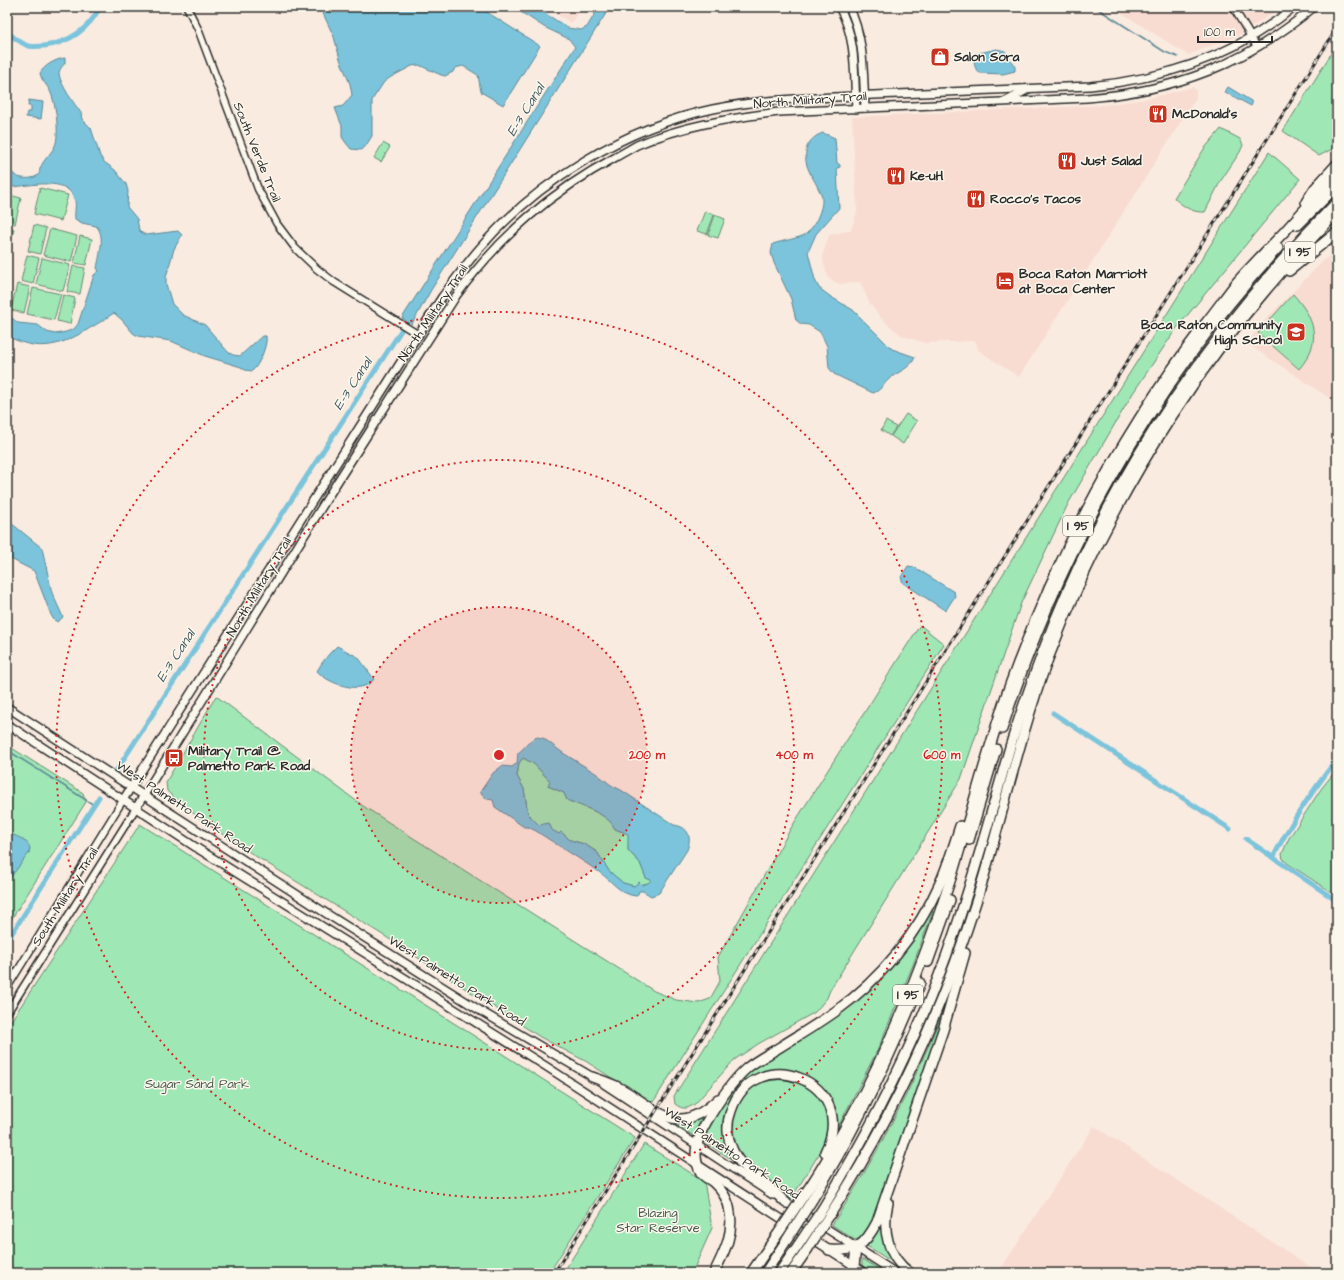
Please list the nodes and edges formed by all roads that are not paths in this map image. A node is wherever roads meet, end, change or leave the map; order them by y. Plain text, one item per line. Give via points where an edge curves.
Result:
1 (186, 7) edge
2 (839, 7) edge
3 (849, 7) edge
4 (1233, 7) edge
5 (1294, 7) edge
6 (1314, 7) edge
7 (1251, 37) junction
8 (1257, 47) junction
9 (1029, 88) junction
10 (1046, 88) junction
11 (856, 96) junction
12 (864, 96) junction
13 (1028, 101) junction
14 (1004, 102) junction
15 (865, 108) junction
16 (856, 109) junction
17 (1337, 164) edge
18 (1337, 176) edge
19 (1337, 186) edge
20 (1337, 202) edge
21 (1337, 213) edge
22 (1295, 220) junction
23 (1337, 232) edge
24 (1265, 292) junction
25 (416, 333) junction
26 (358, 430) junction
27 (360, 447) junction
28 (7, 707) edge
29 (7, 724) edge
30 (980, 781) junction
31 (132, 787) junction
32 (144, 795) junction
33 (123, 800) junction
34 (136, 808) junction
35 (976, 900) junction
36 (403, 962) junction
37 (396, 973) junction
38 (7, 988) edge
39 (7, 1013) edge
40 (592, 1077) junction
41 (733, 1084) junction
42 (842, 1133) junction
43 (905, 1138) junction
44 (697, 1145) junction
45 (698, 1165) junction
46 (818, 1190) junction
47 (804, 1195) junction
48 (786, 1203) junction
49 (827, 1210) junction
50 (856, 1248) junction
51 (829, 1250) junction
52 (852, 1269) edge
53 (714, 1273) edge
54 (751, 1273) edge
55 (765, 1273) edge
56 (779, 1273) edge
57 (791, 1273) edge
58 (865, 1273) edge
59 (896, 1273) edge
60 (910, 1273) edge

1 - 25 street, South Verde Trail via 198,29 258,189 277,224 295,248 317,269
2 - 11 main road via 854,49
3 - 12 main road via 862,46
4 - 7 street
5 - 7 main road, North Military Trail
6 - 8 main road, North Military Trail
7 - 8 street
7 - 10 main road, North Military Trail via 1205,60 1153,76 1108,84
8 - 13 main road, North Military Trail via 1211,70 1158,88 1104,97
9 - 10 main road, North Military Trail
9 - 12 main road, North Military Trail
9 - 14 main road
10 - 13 main road
11 - 12 main road, North Military Trail
11 - 16 main road
11 - 25 main road, North Military Trail via 780,100 711,110 651,128 597,153 544,187 496,230
12 - 15 main road
13 - 14 main road, North Military Trail
14 - 15 main road, North Military Trail
15 - 16 main road, North Military Trail
16 - 27 main road, North Military Trail via 779,112 711,122 637,145 560,191 514,229 474,273 443,315
17 - 22 highway via 1312,192
18 - 22 highway, I 95
19 - 46 highway via 1271,255 1195,349 1119,464 1084,528 1040,625 1014,694 948,906 916,992 875,1086
20 - 49 highway via 1269,275 1205,356 1152,434 1098,528 1060,608 1033,679 961,914 932,994 887,1094
21 - 24 highway, I 95
22 - 30 highway, I 95 via 1238,282 1192,341 1147,406 1104,477 1070,541 1034,623 1003,707
23 - 24 highway
24 - 35 highway, I 95 via 1210,362 1165,428 1128,490 1089,564 1061,627 1036,695
25 - 26 main road, North Military Trail
26 - 27 main road
26 - 31 main road, North Military Trail
27 - 32 main road, North Military Trail
28 - 31 main road, West Palmetto Park Road
29 - 33 main road, West Palmetto Park Road
30 - 41 highway via 971,793 939,884 918,922 894,957 870,984 849,1002 819,1024 754,1063
30 - 42 highway, I 95 via 950,881 917,972 882,1054
31 - 32 main road, West Palmetto Park Road
31 - 33 main road, South Military Trail
32 - 34 main road, South Military Trail
32 - 36 main road, West Palmetto Park Road
33 - 34 main road, West Palmetto Park Road
33 - 38 street, South Military Trail
34 - 37 main road, West Palmetto Park Road
34 - 39 street, South Military Trail
35 - 43 highway via 965,953 943,1030
35 - 49 highway, I 95 via 954,968 899,1093 862,1162
36 - 37 main road
36 - 40 main road, West Palmetto Park Road
37 - 45 main road, West Palmetto Park Road
40 - 41 highway via 618,1087 663,1116 676,1118 693,1116 703,1111
40 - 44 main road, West Palmetto Park Road
41 - 44 highway via 707,1122
42 - 46 highway
42 - 47 highway, I 95
43 - 50 highway via 876,1222 868,1236
43 - 60 highway via 885,1226 892,1252
44 - 45 highway
44 - 48 main road, West Palmetto Park Road
45 - 51 main road, West Palmetto Park Road
45 - 53 highway via 702,1174 722,1192 730,1212 729,1237
46 - 55 highway, bridge
47 - 48 highway via 832,1137 833,1121 830,1109 820,1091 804,1079 783,1074 762,1077 745,1088 734,1103 728,1120 729,1140 734,1154 744,1167
47 - 54 highway, I 95, bridge
48 - 50 main road, West Palmetto Park Road
49 - 56 highway, bridge
49 - 57 highway, I 95, bridge via 807,1250
50 - 51 highway
50 - 52 highway
50 - 59 main road, West Palmetto Park Road
51 - 52 main road, West Palmetto Park Road
52 - 58 main road, West Palmetto Park Road

